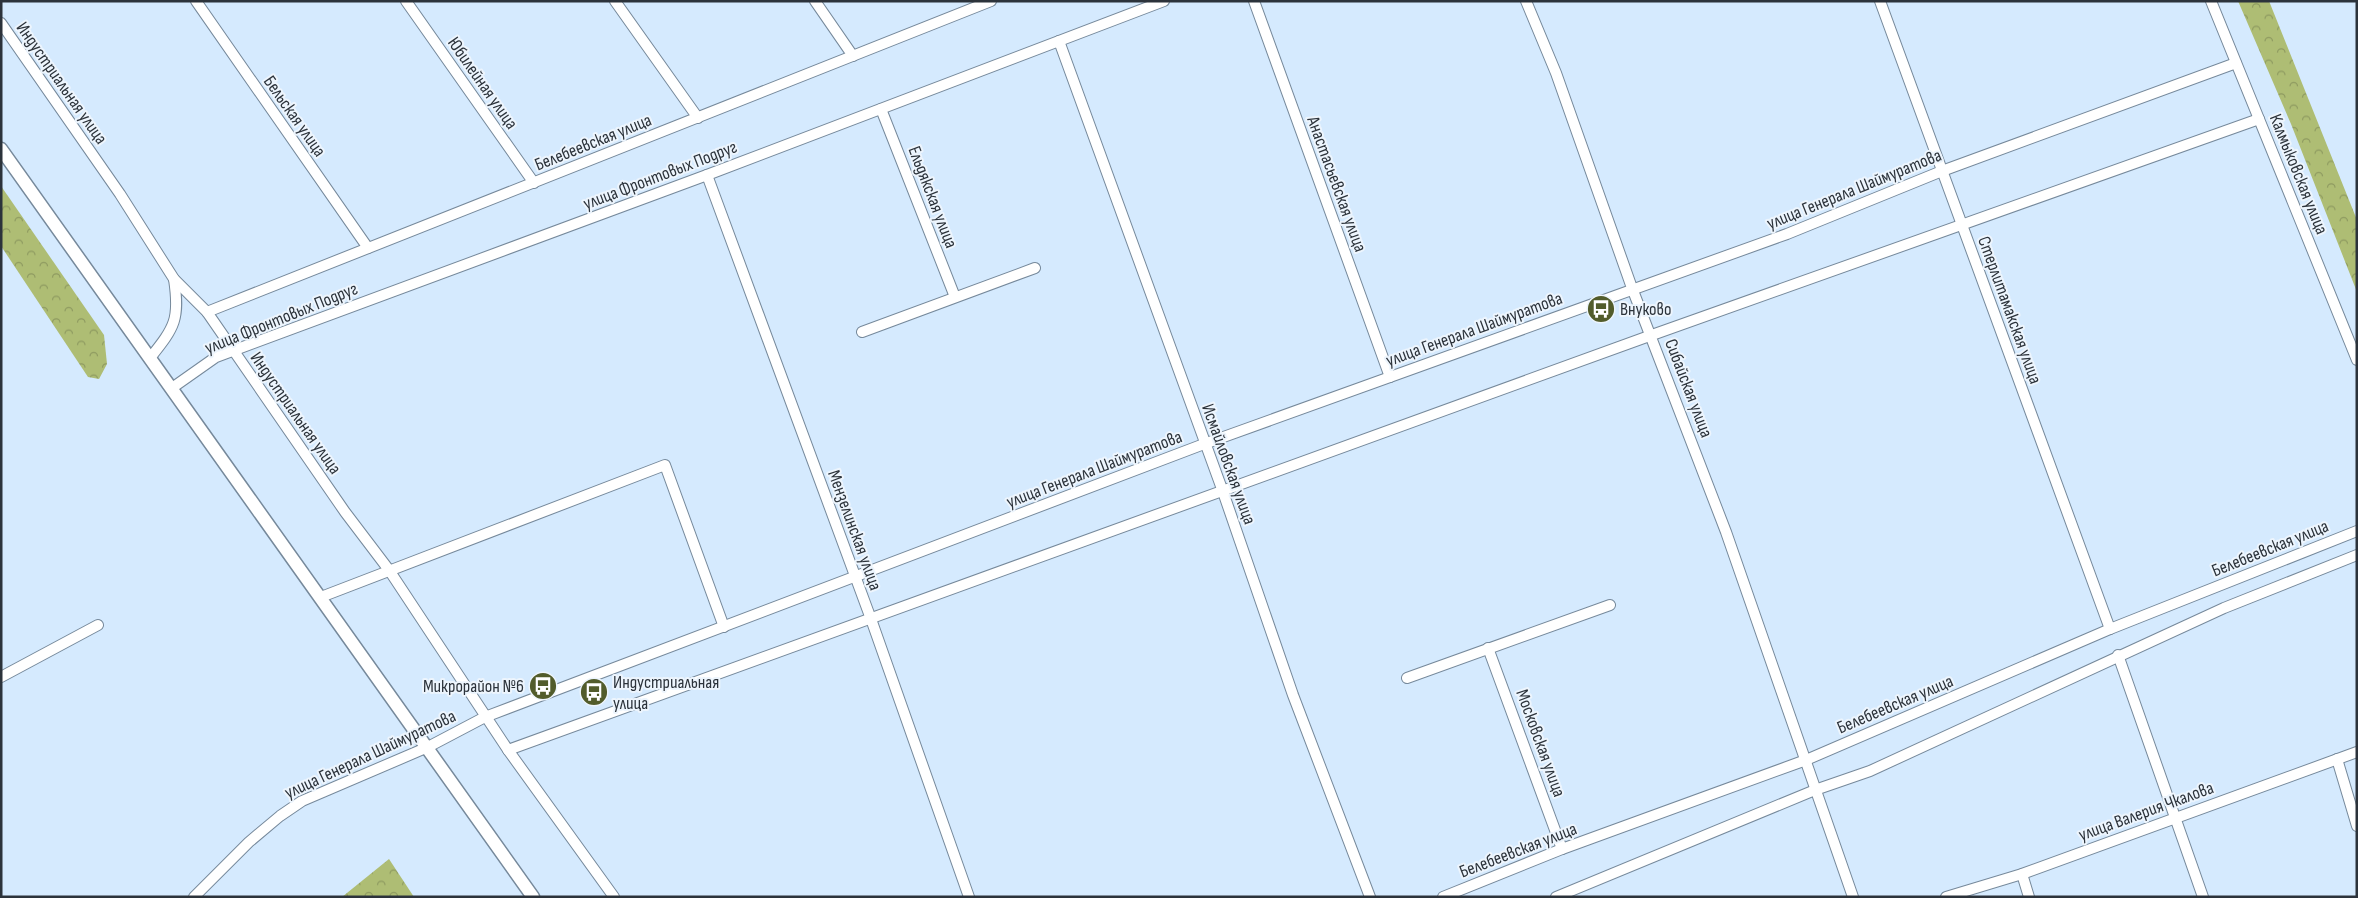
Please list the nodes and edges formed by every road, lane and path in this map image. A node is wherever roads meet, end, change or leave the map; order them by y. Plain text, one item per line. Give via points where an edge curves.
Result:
1 (196, 1) edge
2 (406, 1) edge
3 (615, 1) edge
4 (815, 1) edge
5 (991, 1) edge
6 (1164, 1) edge
7 (1254, 1) edge
8 (1526, 1) edge
9 (1880, 1) edge
10 (2211, 1) edge
11 (1, 23) edge
12 (1060, 41) junction
13 (853, 56) junction
14 (2236, 63) junction
15 (881, 109) junction
16 (698, 118) junction
17 (2259, 119) junction
18 (1, 149) edge
19 (1942, 171) junction
20 (707, 175) junction
21 (534, 183) junction
22 (1962, 226) junction
23 (368, 248) junction
24 (1035, 268) dead end
25 (174, 278) junction
26 (1632, 288) junction
27 (955, 297) junction
28 (207, 312) junction
29 (862, 332) dead end
30 (1652, 335) junction
31 (233, 352) junction
32 (150, 358) junction
33 (2357, 360) edge
34 (1390, 377) junction
35 (172, 388) junction
36 (1204, 444) junction
37 (1222, 489) junction
38 (2357, 531) edge
39 (2357, 555) edge
40 (389, 570) junction
41 (855, 578) junction
42 (321, 597) junction
43 (1610, 605) dead end
44 (871, 619) junction
45 (98, 625) dead end
46 (724, 627) junction
47 (2110, 629) junction
48 (1488, 648) junction
49 (2118, 655) junction
50 (1, 676) edge
51 (1407, 678) dead end
52 (485, 717) junction
53 (428, 747) junction
54 (508, 750) junction
55 (2357, 752) edge
56 (2336, 759) junction
57 (1806, 760) junction
58 (1814, 790) junction
59 (2175, 818) junction
60 (2357, 826) edge
61 (1562, 849) junction
62 (2022, 874) junction
63 (194, 897) edge
64 (533, 897) edge
65 (614, 897) edge
66 (969, 897) edge
67 (1370, 897) edge
68 (1443, 897) edge
69 (1556, 897) edge
70 (1853, 897) edge
71 (1946, 897) edge
72 (2029, 897) edge
73 (2203, 897) edge

1 - 23 street, Бельская улица
2 - 21 street, Юбилейная улица
3 - 16 street
4 - 13 street
5 - 13 street, Белебеевская улица
6 - 12 street, улица Фронтовых Подруг
7 - 34 street, Анастасьевская улица
8 - 26 street, Сибайская улица via 1556,73
9 - 19 street, Стерлитамакская улица
10 - 14 street, Калмыковская улица
11 - 25 street, Индустриальная улица
12 - 15 street, улица Фронтовых Подруг
12 - 36 street, Исмайловская улица
13 - 16 street, Белебеевская улица
14 - 17 street, Калмыковская улица
14 - 19 street, улица Генерала Шаймуратова
15 - 20 street, улица Фронтовых Подруг
15 - 27 street, Ельдякская улица
16 - 21 street, Белебеевская улица
17 - 22 street
17 - 33 street, Калмыковская улица
18 - 32 street
19 - 22 street, Стерлитамакская улица
19 - 26 street, улица Генерала Шаймуратова via 1787,234
20 - 31 street, улица Фронтовых Подруг
20 - 41 street, Мензелинская улица
21 - 23 street, Белебеевская улица
22 - 30 street
22 - 47 street, Стерлитамакская улица
23 - 28 street, Белебеевская улица
24 - 27 street
25 - 28 street, Индустриальная улица
25 - 32 street via 177,301 172,331
26 - 30 street, Сибайская улица
26 - 34 street, улица Генерала Шаймуратова
27 - 29 street
28 - 31 street, Индустриальная улица
30 - 37 street
30 - 57 street, Сибайская улица
31 - 35 street, улица Фронтовых Подруг via 216,357
31 - 40 street, Индустриальная улица
32 - 35 street
34 - 36 street, улица Генерала Шаймуратова
35 - 42 street
36 - 37 street, Исмайловская улица
36 - 41 street, улица Генерала Шаймуратова
37 - 44 street
37 - 67 street, Исмайловская улица via 1293,695
38 - 47 street, Белебеевская улица
39 - 49 street
40 - 42 street
40 - 46 street via 665,465
40 - 52 street, Индустриальная улица
41 - 44 street, Мензелинская улица
41 - 46 street, улица Генерала Шаймуратова
42 - 53 street
43 - 48 street
44 - 54 street
44 - 66 street, Мензелинская улица
45 - 50 street
46 - 52 street, улица Генерала Шаймуратова
47 - 57 street, Белебеевская улица
48 - 51 street
48 - 61 street, Московская улица
49 - 58 street via 1870,771
49 - 59 street
52 - 53 street, улица Генерала Шаймуратова
52 - 54 street, Индустриальная улица
53 - 63 street, улица Генерала Шаймуратова via 302,801 249,842
53 - 64 street
54 - 65 street, Индустриальная улица
55 - 56 street, улица Валерия Чкалова
56 - 59 street, улица Валерия Чкалова
56 - 60 street
57 - 58 street, Сибайская улица
57 - 61 street, Белебеевская улица
58 - 69 street
58 - 70 street, Сибайская улица
59 - 62 street, улица Валерия Чкалова
59 - 73 street
61 - 68 street, Белебеевская улица
62 - 71 street, улица Валерия Чкалова
62 - 72 street

